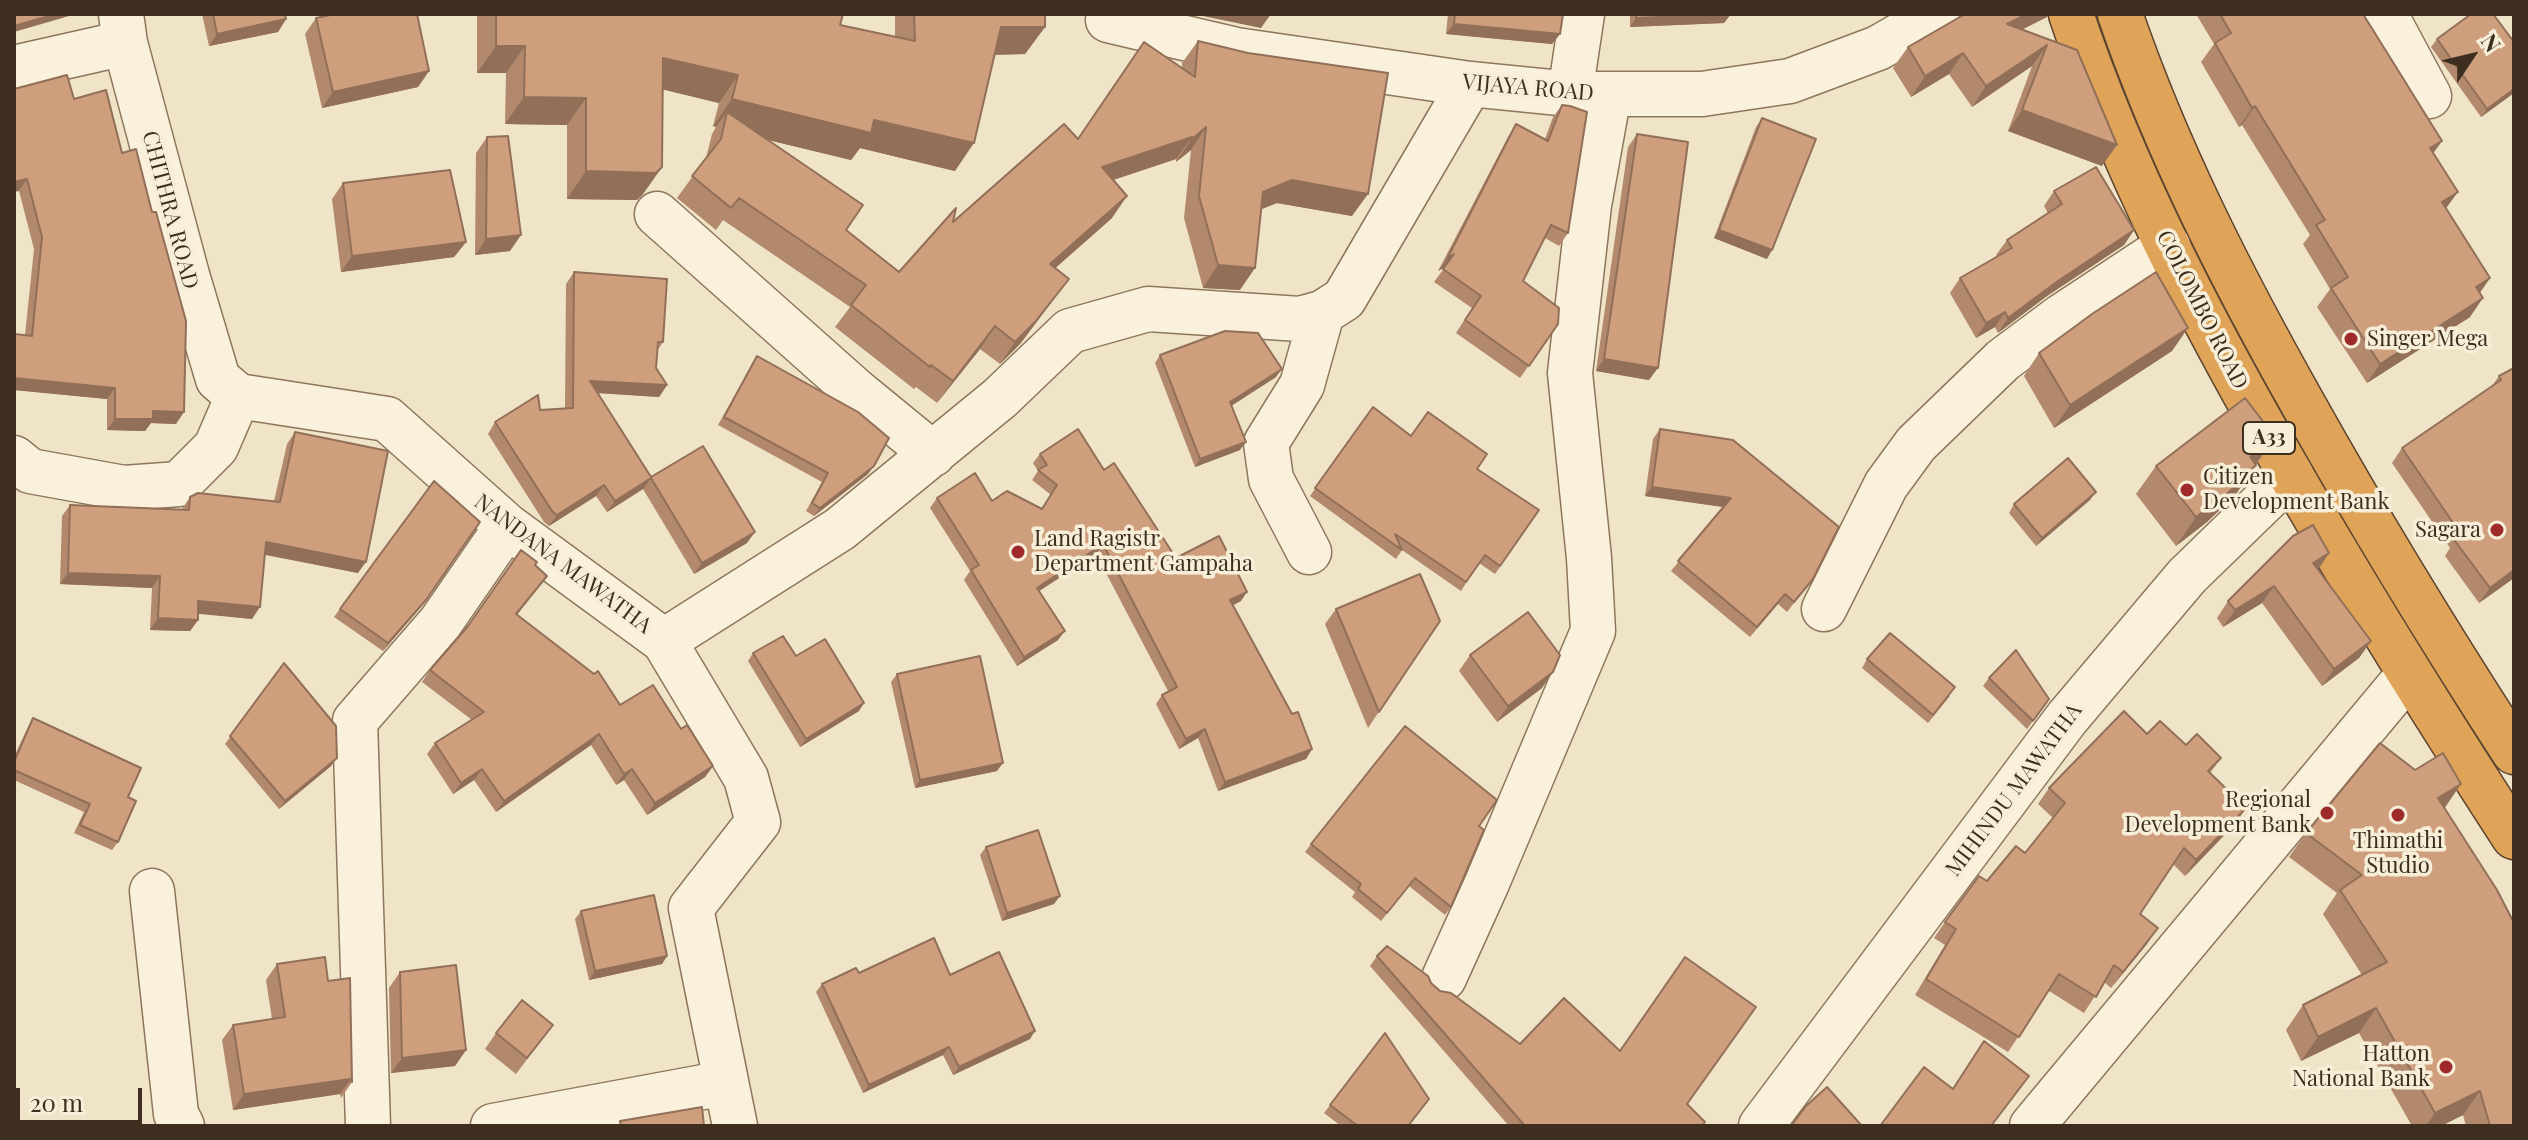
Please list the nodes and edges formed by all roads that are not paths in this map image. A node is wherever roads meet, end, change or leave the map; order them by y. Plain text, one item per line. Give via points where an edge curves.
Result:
1 (1582, 14) edge
2 (1937, 14) edge
3 (2071, 14) edge
4 (2120, 14) edge
5 (2385, 14) edge
6 (1108, 20) dead end
7 (123, 29) edge
8 (14, 68) edge
9 (1470, 84) junction
10 (1590, 94) junction
11 (2429, 96) dead end
12 (657, 214) dead end
13 (2168, 246) junction
14 (1322, 313) junction
15 (238, 396) junction
16 (933, 454) junction
17 (14, 458) edge
18 (2291, 475) junction
19 (507, 526) junction
20 (1309, 552) dead end
21 (1824, 609) dead end
22 (664, 641) junction
23 (2409, 674) junction
24 (2514, 752) edge
25 (2514, 837) edge
26 (152, 891) dead end
27 (1444, 978) dead end
28 (725, 1083) junction
29 (182, 1126) edge
30 (368, 1126) edge
31 (493, 1126) edge
32 (735, 1126) edge
33 (1761, 1126) edge
34 (2032, 1126) edge

1 - 10 street
2 - 10 street, VIJAYA ROAD via 1878,48 1790,81 1702,94
3 - 13 highway, COLOMBO ROAD / A33 via 2098,91
4 - 24 highway, COLOMBO ROAD / A33 via 2168,141 2251,311 2377,533
5 - 11 street
6 - 9 street, VIJAYA ROAD via 1236,50
7 - 8 street
7 - 15 street, CHITHRA ROAD via 218,379
9 - 10 street, VIJAYA ROAD
9 - 14 street via 1344,299
10 - 27 street via 1589,205 1570,373 1593,631
12 - 16 street
13 - 18 highway, COLOMBO ROAD / A33
13 - 21 street via 2003,360 1916,444 1886,485
14 - 16 street via 1300,319 1148,309 1070,331
14 - 20 street via 1302,385 1266,443 1271,479
15 - 17 street via 216,447 179,484 124,488 30,471
15 - 19 street, NANDANA MAWATHA via 387,419
16 - 22 street via 840,529
18 - 23 highway, COLOMBO ROAD / A33
18 - 33 street, MIHINDU MAWATHA via 2187,576 2067,718
19 - 22 street, NANDANA MAWATHA
19 - 30 street via 440,623 355,721
22 - 28 street, NANDANA MAWATHA via 746,778 758,822 691,908
23 - 25 highway, COLOMBO ROAD / A33
23 - 34 street
26 - 29 street via 176,1114
28 - 31 street
28 - 32 street

